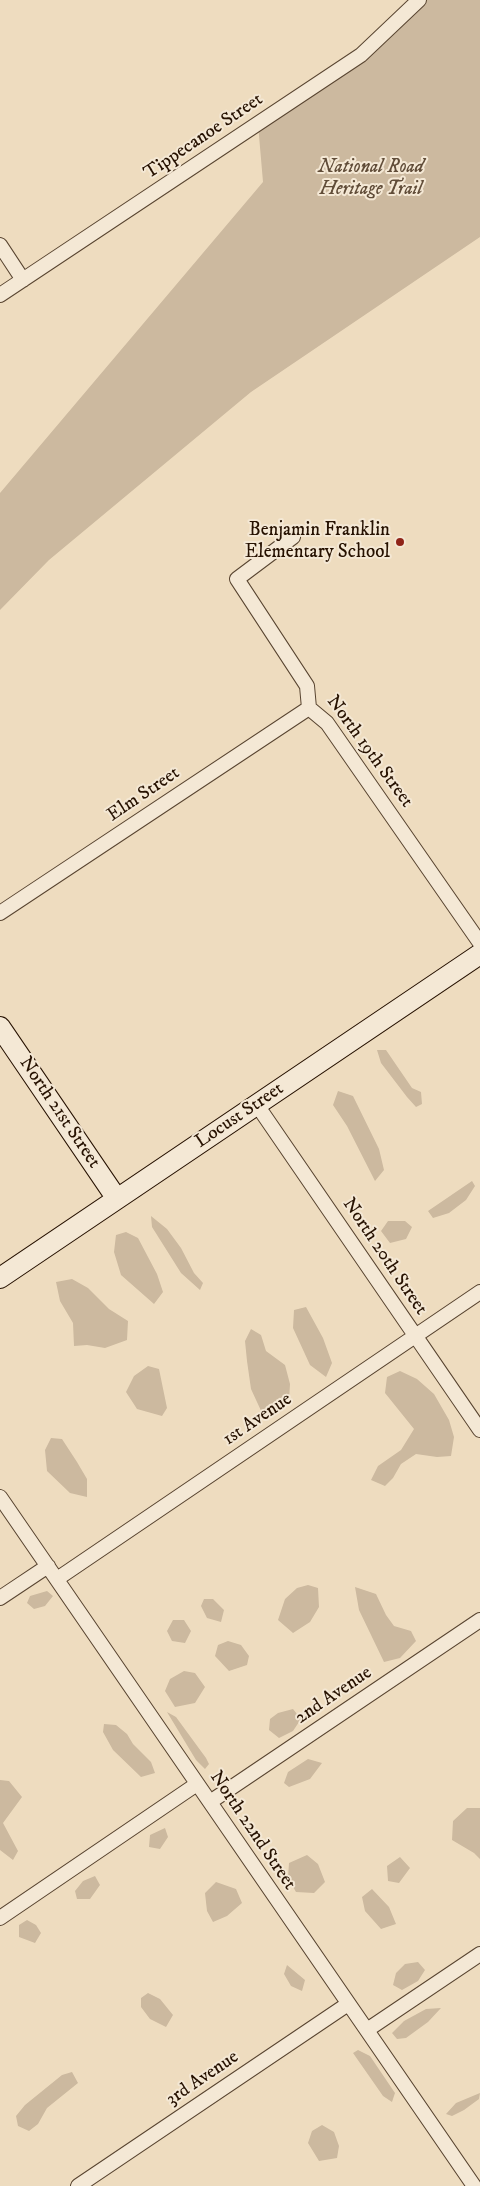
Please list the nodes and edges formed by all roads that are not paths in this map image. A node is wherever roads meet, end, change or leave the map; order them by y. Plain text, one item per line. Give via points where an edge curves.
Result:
1 (419, 0) edge
2 (0, 245) edge
3 (23, 280) junction
4 (0, 295) edge
5 (293, 537) dead end
6 (309, 708) junction
7 (0, 913) edge
8 (480, 944) edge
9 (480, 954) edge
10 (0, 1027) edge
11 (257, 1105) junction
12 (117, 1199) junction
13 (0, 1278) edge
14 (480, 1292) edge
15 (415, 1335) junction
16 (480, 1430) edge
17 (0, 1496) edge
18 (48, 1566) junction
19 (57, 1579) junction
20 (0, 1598) edge
21 (480, 1620) edge
22 (198, 1784) junction
23 (210, 1802) junction
24 (0, 1918) edge
25 (480, 1954) edge
26 (348, 2004) junction
27 (367, 2030) junction
28 (78, 2186) edge
29 (474, 2186) edge

1 - 3 street, Tippecanoe Street via 361,56
2 - 3 street
3 - 4 street, Tippecanoe Street
5 - 6 street, North 19th Street via 237,580 307,686
6 - 7 street, Elm Street
6 - 8 street, North 19th Street via 327,723
9 - 11 street, Locust Street
10 - 12 street, North 21st Street
11 - 12 street, Locust Street
11 - 15 street, North 20th Street
12 - 13 street, Locust Street
14 - 15 street, 1st Avenue
15 - 16 street, North 20th Street
15 - 19 street, 1st Avenue
17 - 18 street, North 22nd Street
18 - 19 street, North 22nd Street
18 - 20 street
19 - 22 street, North 22nd Street
21 - 23 street, 2nd Avenue
22 - 23 street, North 22nd Street
22 - 24 street
23 - 26 street, North 22nd Street
25 - 27 street
26 - 27 street, North 22nd Street
26 - 28 street, 3rd Avenue
27 - 29 street, North 22nd Street

